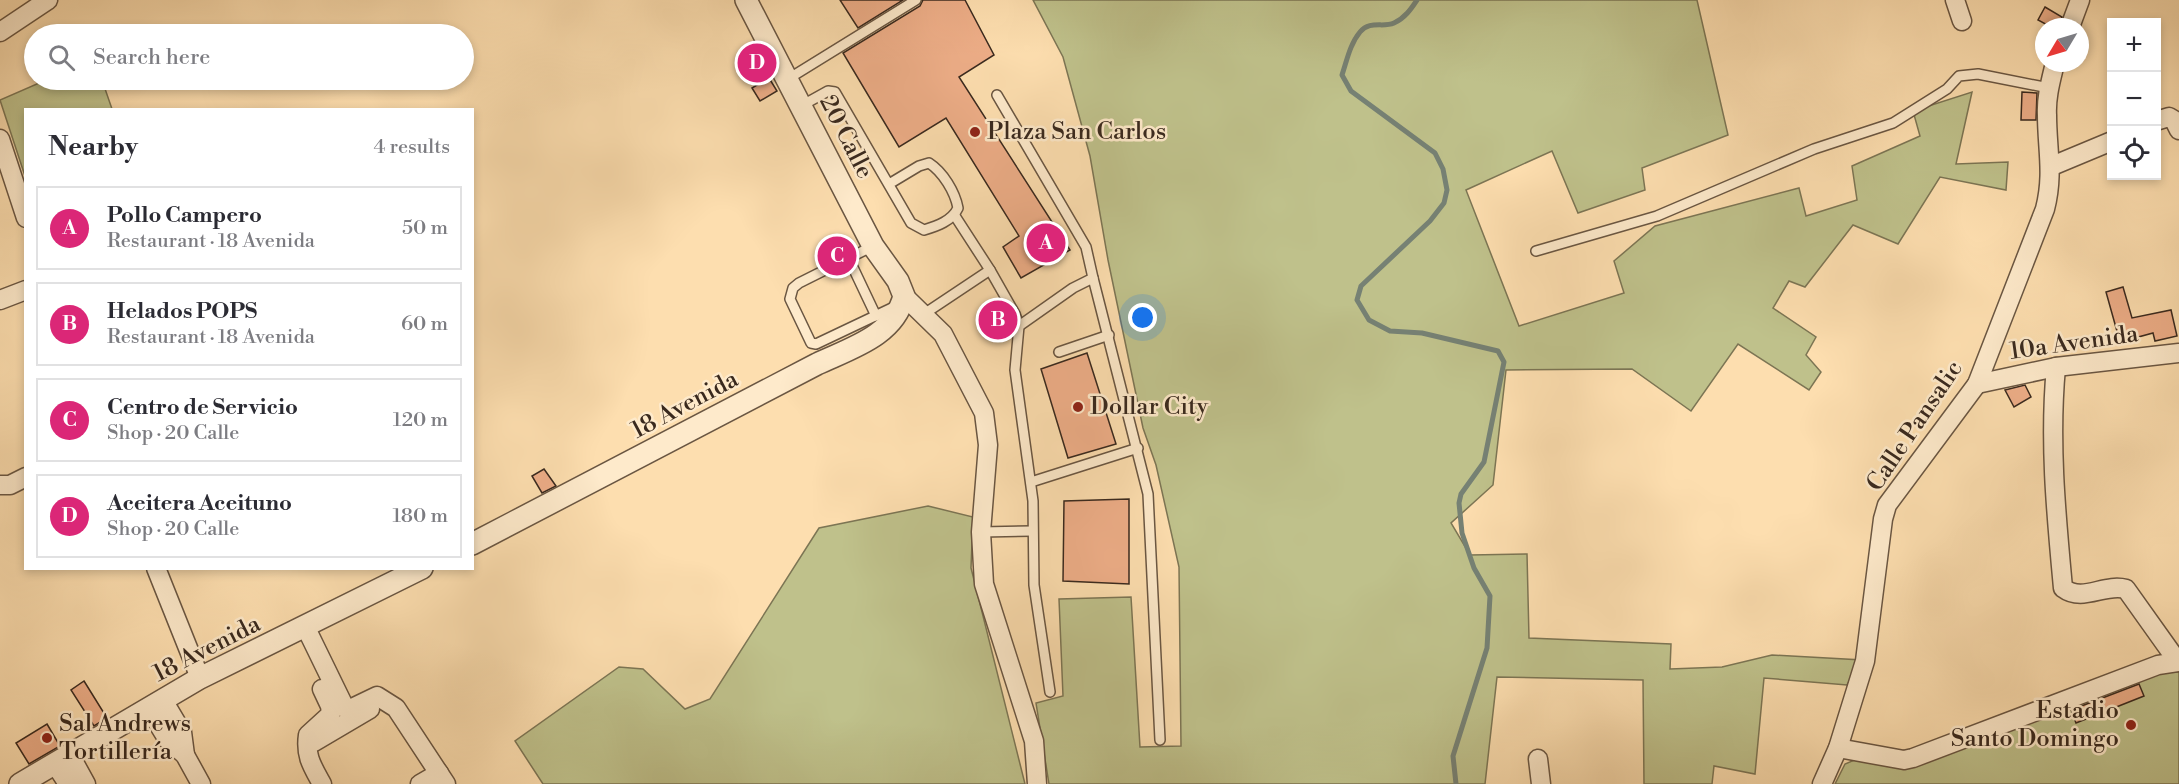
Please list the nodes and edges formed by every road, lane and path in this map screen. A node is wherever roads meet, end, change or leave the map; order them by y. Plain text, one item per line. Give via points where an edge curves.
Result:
1 (48, 0) edge
2 (746, 0) edge
3 (915, 0) edge
4 (1955, 0) edge
5 (2080, 0) edge
6 (2073, 18) edge
7 (1962, 21) dead end
8 (0, 32) edge
9 (2053, 72) edge
10 (787, 80) junction
11 (2049, 88) junction
12 (997, 95) dead end
13 (801, 106) junction
14 (2161, 120) edge
15 (2179, 130) edge
16 (0, 139) edge
17 (2107, 143) edge
18 (2052, 166) junction
19 (889, 184) junction
20 (24, 212) edge
21 (955, 216) junction
22 (873, 246) junction
23 (1536, 251) dead end
24 (849, 259) junction
25 (990, 270) junction
26 (1093, 278) junction
27 (24, 291) edge
28 (0, 300) edge
29 (903, 300) junction
30 (924, 314) junction
31 (876, 316) junction
32 (1019, 326) junction
33 (1108, 335) junction
34 (1059, 352) dead end
35 (2179, 353) edge
36 (2056, 367) junction
37 (1977, 384) junction
38 (1138, 448) junction
39 (24, 478) edge
40 (1030, 482) junction
41 (1, 485) edge
42 (1032, 531) junction
43 (981, 532) junction
44 (474, 543) edge
45 (157, 570) edge
46 (419, 570) edge
47 (300, 631) junction
48 (2179, 662) edge
49 (200, 678) junction
50 (1050, 692) dead end
51 (388, 702) junction
52 (156, 704) junction
53 (1160, 740) dead end
54 (1838, 748) junction
55 (306, 750) junction
56 (1538, 759) dead end
57 (63, 760) junction
58 (442, 778) edge
59 (20, 784) edge
60 (68, 784) edge
61 (86, 784) edge
62 (201, 784) edge
63 (322, 784) edge
64 (420, 784) edge
65 (1037, 784) edge
66 (1541, 784) edge
67 (1822, 784) edge

1 - 8 street
2 - 10 street, 20 Calle
3 - 10 lane
4 - 7 street
5 - 6 street
9 - 11 street, Calle Pansalic
10 - 13 street, 20 Calle
11 - 18 street, Calle Pansalic
11 - 23 lane via 1978,74 1959,76 1947,89 1893,123 1814,149 1657,216
12 - 26 lane via 1086,247
13 - 19 lane via 828,91 835,92
13 - 22 street, 20 Calle
14 - 15 street via 2169,117
16 - 20 street
17 - 18 street
18 - 37 street, Calle Pansalic via 2045,209
19 - 21 lane via 911,223 924,230
19 - 21 lane via 929,164 937,169 957,200
21 - 25 lane
22 - 24 lane
22 - 29 street, 20 Calle via 898,281
24 - 31 lane
24 - 31 lane via 799,283 789,298 811,343
25 - 30 lane
25 - 32 lane
26 - 32 lane
26 - 33 lane
27 - 28 street
29 - 30 street
29 - 31 lane
29 - 44 street, 18 Avenida via 892,323 861,344
30 - 43 street via 943,334 984,413 988,445
32 - 40 lane via 1015,370
33 - 34 lane
33 - 38 lane
35 - 36 street, 10a Avenida
36 - 37 street, 10a Avenida
36 - 48 street via 2052,459 2063,588 2082,595 2117,586 2126,589
37 - 54 street, Calle Pansalic via 1887,505 1865,661
38 - 40 lane
38 - 53 lane via 1148,494
39 - 41 street
40 - 42 lane
42 - 43 lane
42 - 50 lane via 1034,585
43 - 65 street via 984,584 1034,741
45 - 49 street
46 - 47 street, 18 Avenida
47 - 49 street, 18 Avenida
47 - 51 street via 345,708 377,696
47 - 55 street via 331,714 308,735
48 - 54 street via 2158,665 1913,758 1904,760
49 - 52 street, 18 Avenida
51 - 55 street via 344,723
51 - 58 street via 396,708
52 - 57 street, 18 Avenida
52 - 62 street via 182,732 185,755
54 - 67 street, Calle Pansalic
55 - 63 street
56 - 66 street
57 - 59 street, 18 Avenida
57 - 60 street
57 - 61 street
58 - 64 street

